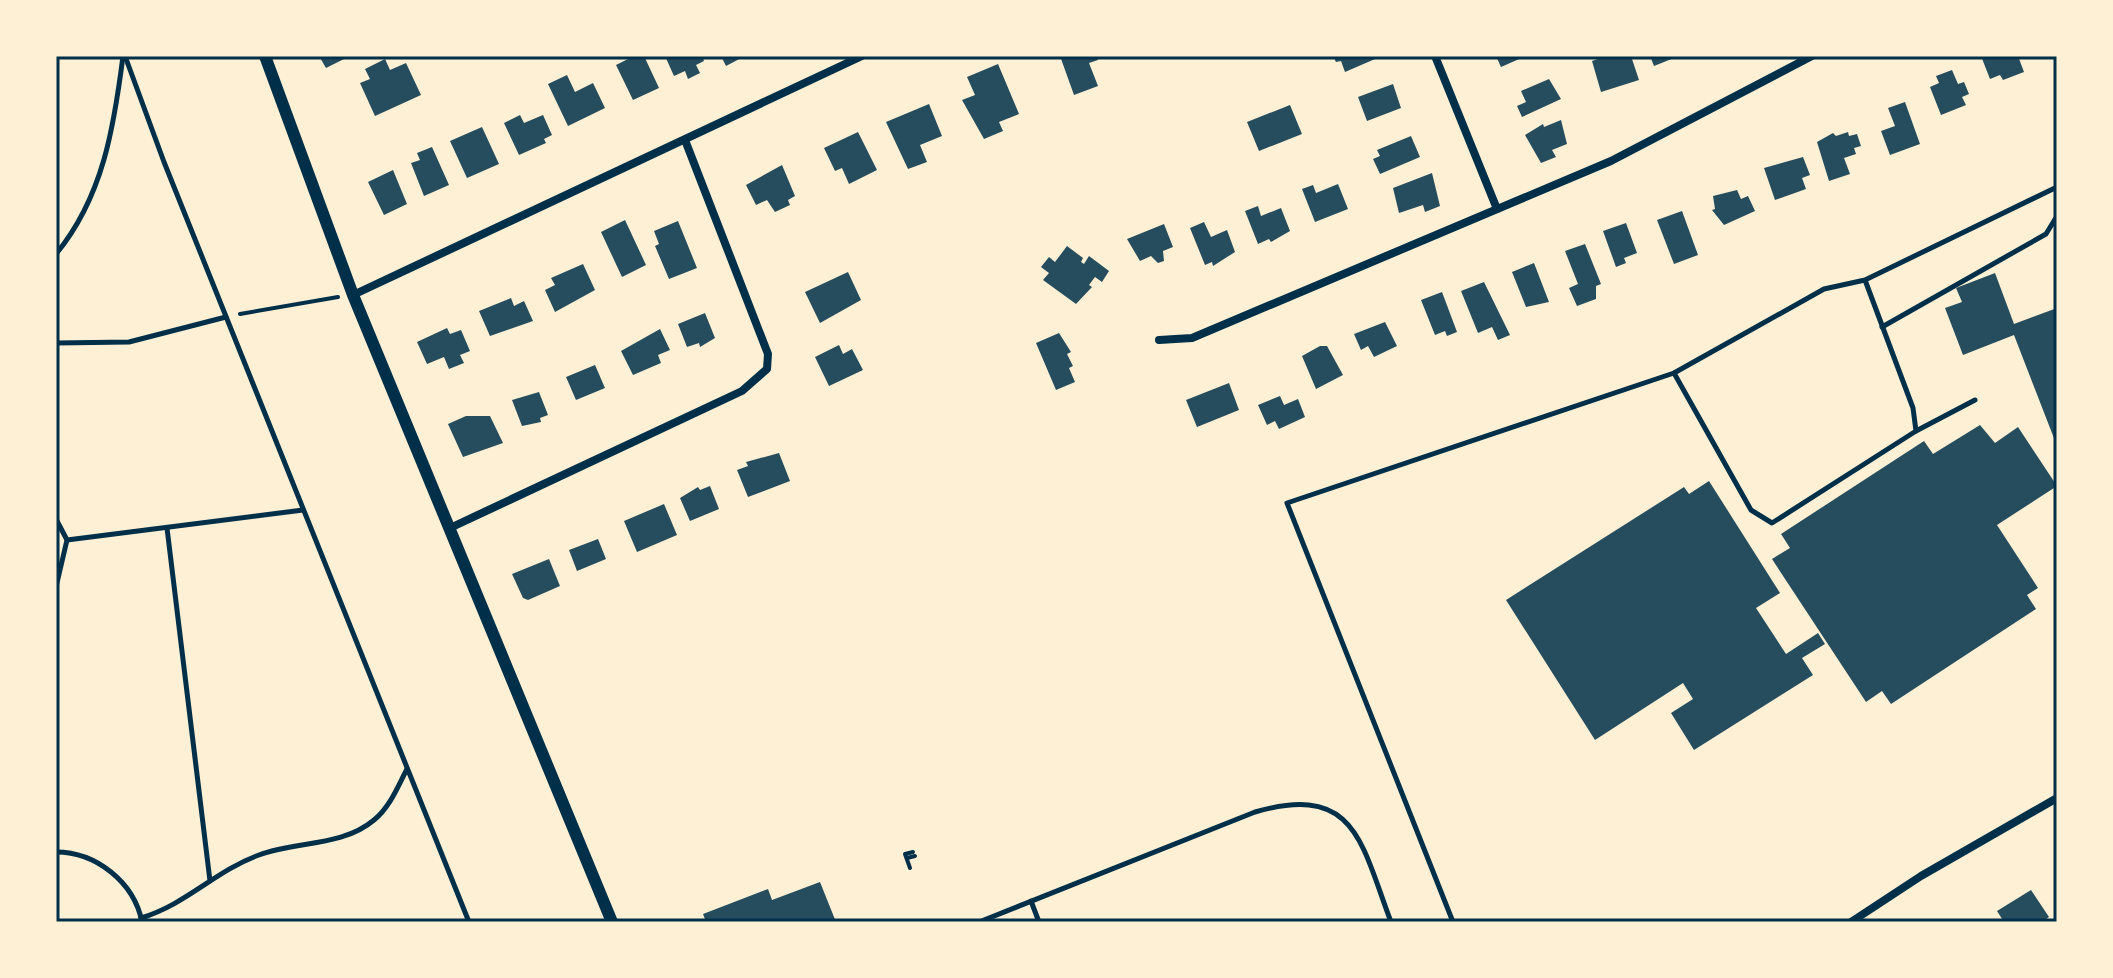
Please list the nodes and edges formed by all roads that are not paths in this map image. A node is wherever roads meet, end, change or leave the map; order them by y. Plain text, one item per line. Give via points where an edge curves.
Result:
1 (124, 56) edge
2 (265, 56) edge
3 (862, 56) edge
4 (1435, 56) edge
5 (1812, 56) edge
6 (685, 140) junction
7 (2057, 187) edge
8 (1497, 209) junction
9 (2057, 216) edge
10 (56, 254) edge
11 (1865, 280) junction
12 (353, 295) junction
13 (226, 317) junction
14 (1882, 327) junction
15 (1159, 340) dead end
16 (56, 343) edge
17 (1674, 373) junction
18 (1975, 400) dead end
19 (1916, 431) junction
20 (303, 510) junction
21 (56, 519) edge
22 (167, 528) junction
23 (450, 528) junction
24 (67, 540) junction
25 (56, 587) edge
26 (407, 769) junction
27 (2057, 798) edge
28 (56, 852) edge
29 (210, 881) junction
30 (1031, 901) junction
31 (141, 920) edge
32 (469, 922) edge
33 (612, 922) edge
34 (979, 922) edge
35 (1039, 922) edge
36 (1391, 922) edge
37 (1453, 922) edge
38 (1851, 922) edge

1 - 10 lane via 108,154 72,235
1 - 13 lane
2 - 12 street
3 - 6 street
4 - 8 street
5 - 8 street via 1611,161
6 - 12 street
6 - 23 street via 768,354 761,377 742,391
7 - 11 lane
8 - 15 street via 1192,338
9 - 14 lane via 2046,234
11 - 14 lane
11 - 17 lane via 1824,289
12 - 23 street
13 - 16 lane via 129,342
13 - 20 lane
14 - 19 lane via 1913,408
17 - 19 lane via 1751,510 1772,523
17 - 37 lane via 1287,503
18 - 19 lane
20 - 22 lane
20 - 26 lane
21 - 24 lane
22 - 24 lane
22 - 29 lane
23 - 33 street
24 - 25 lane
26 - 29 lane via 388,805 350,835 261,854
26 - 32 lane
27 - 38 street
28 - 31 lane via 80,855 111,871 132,896
29 - 31 lane via 189,899
30 - 34 lane
30 - 35 lane
30 - 36 lane via 1290,802 1335,810 1360,844

